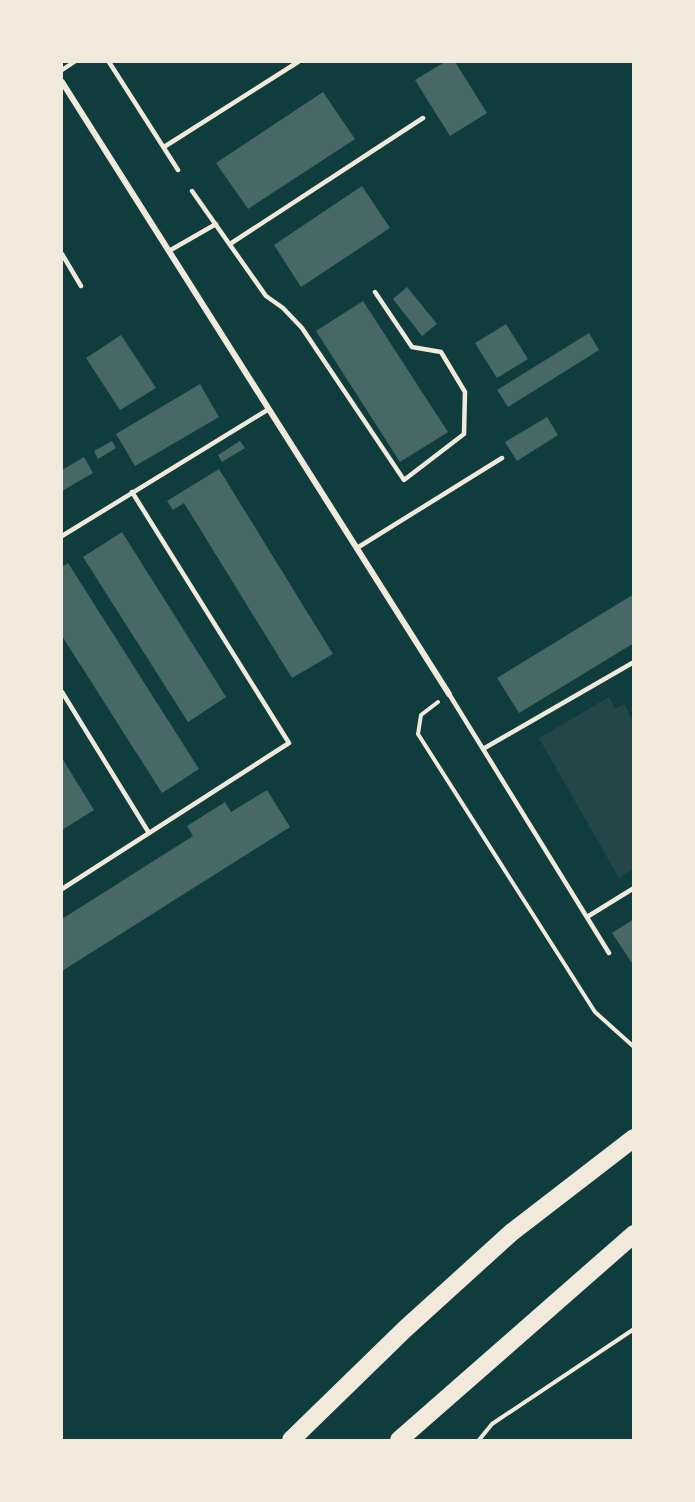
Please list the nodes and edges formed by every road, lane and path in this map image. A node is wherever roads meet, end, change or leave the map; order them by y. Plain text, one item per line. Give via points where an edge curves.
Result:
1 (74, 62) edge
2 (109, 62) edge
3 (298, 62) edge
4 (62, 70) edge
5 (62, 82) edge
6 (423, 118) dead end
7 (164, 147) junction
8 (178, 170) dead end
9 (192, 191) dead end
10 (216, 224) junction
11 (230, 244) junction
12 (169, 251) junction
13 (62, 254) edge
14 (81, 286) dead end
15 (375, 292) dead end
16 (269, 408) junction
17 (502, 458) dead end
18 (132, 492) junction
19 (62, 536) edge
20 (357, 548) junction
21 (633, 662) edge
22 (62, 692) edge
23 (448, 694) junction
24 (483, 749) junction
25 (149, 833) junction
26 (633, 888) edge
27 (62, 889) edge
28 (587, 917) junction
29 (609, 953) dead end
30 (633, 1047) edge
31 (633, 1138) edge
32 (633, 1234) edge
33 (633, 1329) edge
34 (291, 1440) edge
35 (399, 1440) edge
36 (479, 1440) edge

1 - 4 lane
2 - 7 lane
3 - 7 lane
5 - 12 street
6 - 11 lane
7 - 8 lane
9 - 10 lane
10 - 11 lane
10 - 12 lane
11 - 15 lane via 266,296 302,328 404,480 464,434 465,392 441,352 412,347
12 - 16 street
13 - 14 lane
16 - 18 lane
16 - 20 street
17 - 20 lane
18 - 19 lane
18 - 25 lane via 289,743
20 - 23 street
21 - 24 lane
22 - 25 lane
23 - 24 lane
23 - 30 path via 421,715 418,734 595,1012
24 - 28 lane
25 - 27 lane
26 - 28 lane
28 - 29 lane
31 - 34 highway via 512,1232
32 - 35 highway
33 - 36 path via 492,1424

